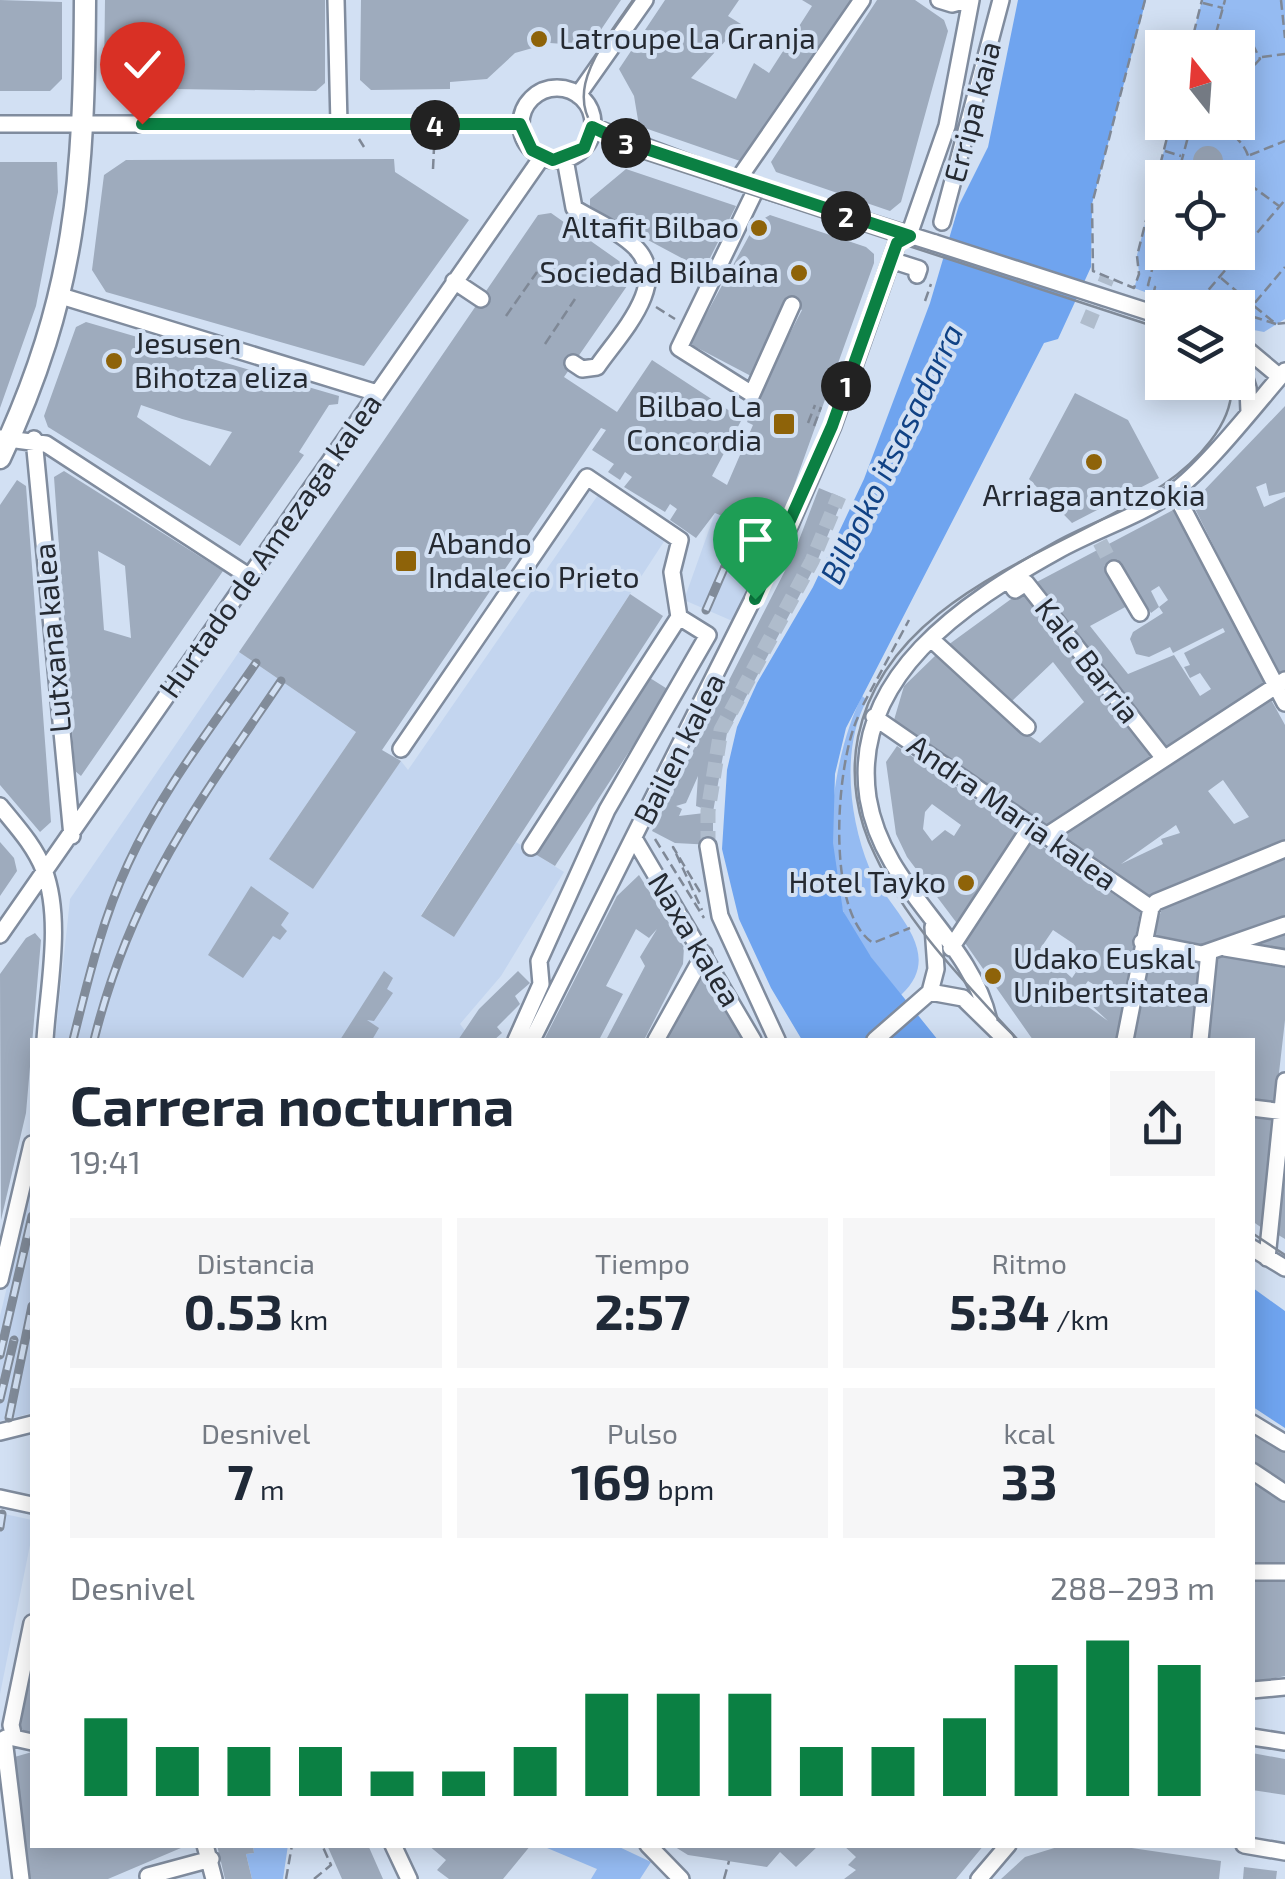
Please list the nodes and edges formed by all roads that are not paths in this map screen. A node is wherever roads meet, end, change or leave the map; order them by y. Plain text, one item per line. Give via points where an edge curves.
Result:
1 (85, 0) edge
2 (336, 0) edge
3 (645, 0) edge
4 (862, 0) edge
5 (939, 0) edge
6 (969, 0) edge
7 (1001, 0) edge
8 (578, 95) junction
9 (0, 124) edge
10 (84, 124) junction
11 (339, 124) junction
12 (520, 124) junction
13 (592, 127) junction
14 (542, 157) junction
15 (564, 159) junction
16 (737, 181) junction
17 (758, 187) junction
18 (942, 222) dead end
19 (910, 236) junction
20 (891, 260) junction
21 (917, 275) dead end
22 (454, 281) junction
23 (61, 296) junction
24 (482, 299) dead end
25 (792, 305) dead end
26 (1145, 306) edge
27 (191, 316) dead end
28 (210, 322) dead end
29 (186, 334) junction
30 (205, 340) junction
31 (1255, 354) edge
32 (574, 363) dead end
33 (1282, 374) edge
34 (377, 393) junction
35 (1248, 400) edge
36 (1248, 412) junction
37 (34, 440) junction
38 (3, 445) edge
39 (1176, 498) junction
40 (1114, 569) tunnel mouth
41 (250, 576) junction
42 (1008, 580) junction
43 (1140, 613) dead end
44 (679, 617) junction
45 (930, 639) junction
46 (1280, 683) edge
47 (1285, 703) edge
48 (874, 717) junction
49 (1027, 727) dead end
50 (401, 749) dead end
51 (1163, 757) junction
52 (0, 806) edge
53 (1031, 826) junction
54 (72, 836) junction
55 (1046, 836) junction
56 (643, 842) junction
57 (531, 847) dead end
58 (1285, 849) edge
59 (707, 851) tunnel mouth
60 (46, 874) junction
61 (1151, 908) junction
62 (932, 924) junction
63 (1285, 924) edge
64 (0, 935) edge
65 (1142, 942) junction
66 (951, 948) junction
67 (1217, 950) junction
68 (704, 954) junction
69 (1285, 958) edge
70 (930, 992) junction
71 (989, 1021) junction
72 (45, 1038) edge
73 (517, 1038) edge
74 (533, 1038) edge
75 (657, 1038) edge
76 (752, 1038) edge
77 (777, 1038) edge
78 (877, 1038) edge
79 (1004, 1038) edge
80 (1125, 1038) edge
81 (1200, 1038) edge
82 (1285, 1081) edge
83 (1255, 1108) edge
84 (1283, 1112) edge
85 (30, 1152) edge
86 (1255, 1250) edge
87 (1268, 1258) junction
88 (1285, 1268) edge
89 (0, 1280) edge
90 (30, 1424) edge
91 (1255, 1425) edge
92 (0, 1432) edge
93 (1285, 1442) edge
94 (1255, 1473) edge
95 (1285, 1494) edge
96 (0, 1498) edge
97 (30, 1505) edge
98 (1255, 1572) edge
99 (1285, 1572) edge
100 (30, 1635) edge
101 (1285, 1686) edge
102 (1255, 1690) edge
103 (13, 1736) junction
104 (1255, 1737) edge
105 (30, 1741) edge
106 (1285, 1742) edge
107 (4, 1765) edge
108 (1255, 1847) edge
109 (395, 1848) edge
110 (650, 1848) edge
111 (1005, 1848) edge
112 (208, 1852) edge
113 (1285, 1852) edge
114 (148, 1876) dead end
115 (21, 1879) edge
116 (214, 1879) edge
117 (409, 1879) edge
118 (681, 1879) edge
119 (979, 1879) edge

1 - 10 main road
2 - 11 street
3 - 8 street
4 - 16 street
5 - 6 street
6 - 19 street, Bailen kalea via 947,126
7 - 18 street, Erripa kaia
8 - 12 street via 545,90 527,104
8 - 13 street
9 - 10 street
10 - 11 street
10 - 23 main road via 78,214
11 - 12 street
12 - 14 street via 526,143
13 - 15 street via 584,148
13 - 16 street
14 - 15 street
14 - 22 street, Hurtado de Amezaga kalea
15 - 32 street via 574,208 633,244 644,258 648,286 597,368 582,370
16 - 17 street
17 - 19 street
17 - 25 street via 678,348 752,394
19 - 20 street, Bailen kalea via 897,243
19 - 26 street, bridge
20 - 21 street via 919,269
20 - 56 street, Bailen kalea via 790,525
22 - 24 street
22 - 34 street, Hurtado de Amezaga kalea
23 - 29 street
23 - 38 main road via 40,364
27 - 29 street
28 - 30 street
29 - 30 street
30 - 34 street
31 - 33 street
33 - 36 street
34 - 41 street, Hurtado de Amezaga kalea
35 - 36 street
36 - 39 street
37 - 38 street
37 - 41 street
37 - 54 street, Lutxana kalea
39 - 42 street
39 - 46 street
40 - 43 street
41 - 54 street, Hurtado de Amezaga kalea
42 - 45 street
42 - 51 street, Kale Barria via 1015,590 1026,583
44 - 50 street via 672,572 680,540 588,477
44 - 57 street
44 - 73 street via 708,635 607,810 538,961 541,984
45 - 48 street via 894,677
45 - 49 street
46 - 47 street
46 - 51 street
48 - 53 street, Andra Maria kalea
48 - 62 street via 867,766 874,823 895,873
51 - 55 street
52 - 60 street
53 - 55 street, Andra Maria kalea
53 - 66 street
54 - 60 street, Hurtado de Amezaga kalea
55 - 61 street, Andra Maria kalea
56 - 68 street, Naxa kalea
56 - 74 street, Bailen kalea
58 - 61 street
59 - 77 street via 720,916
60 - 64 street, Hurtado de Amezaga kalea
60 - 72 street via 52,929
61 - 65 street
62 - 66 street
62 - 70 street via 936,968
63 - 67 street
65 - 67 street
65 - 80 street
66 - 71 street
67 - 69 street
67 - 81 street
68 - 75 street
68 - 76 street, Naxa kalea
70 - 71 street via 962,998
70 - 78 street
71 - 79 street
82 - 84 street
83 - 84 street
84 - 87 street
85 - 89 street
86 - 87 street
87 - 88 street
90 - 92 street
91 - 93 street
94 - 95 street
96 - 97 street
98 - 99 street
100 - 103 street
101 - 102 street
103 - 105 street
103 - 107 street via 4,1739
104 - 106 street
107 - 115 street
108 - 113 street
109 - 117 street
110 - 118 street
111 - 119 street
112 - 114 street
112 - 116 street

